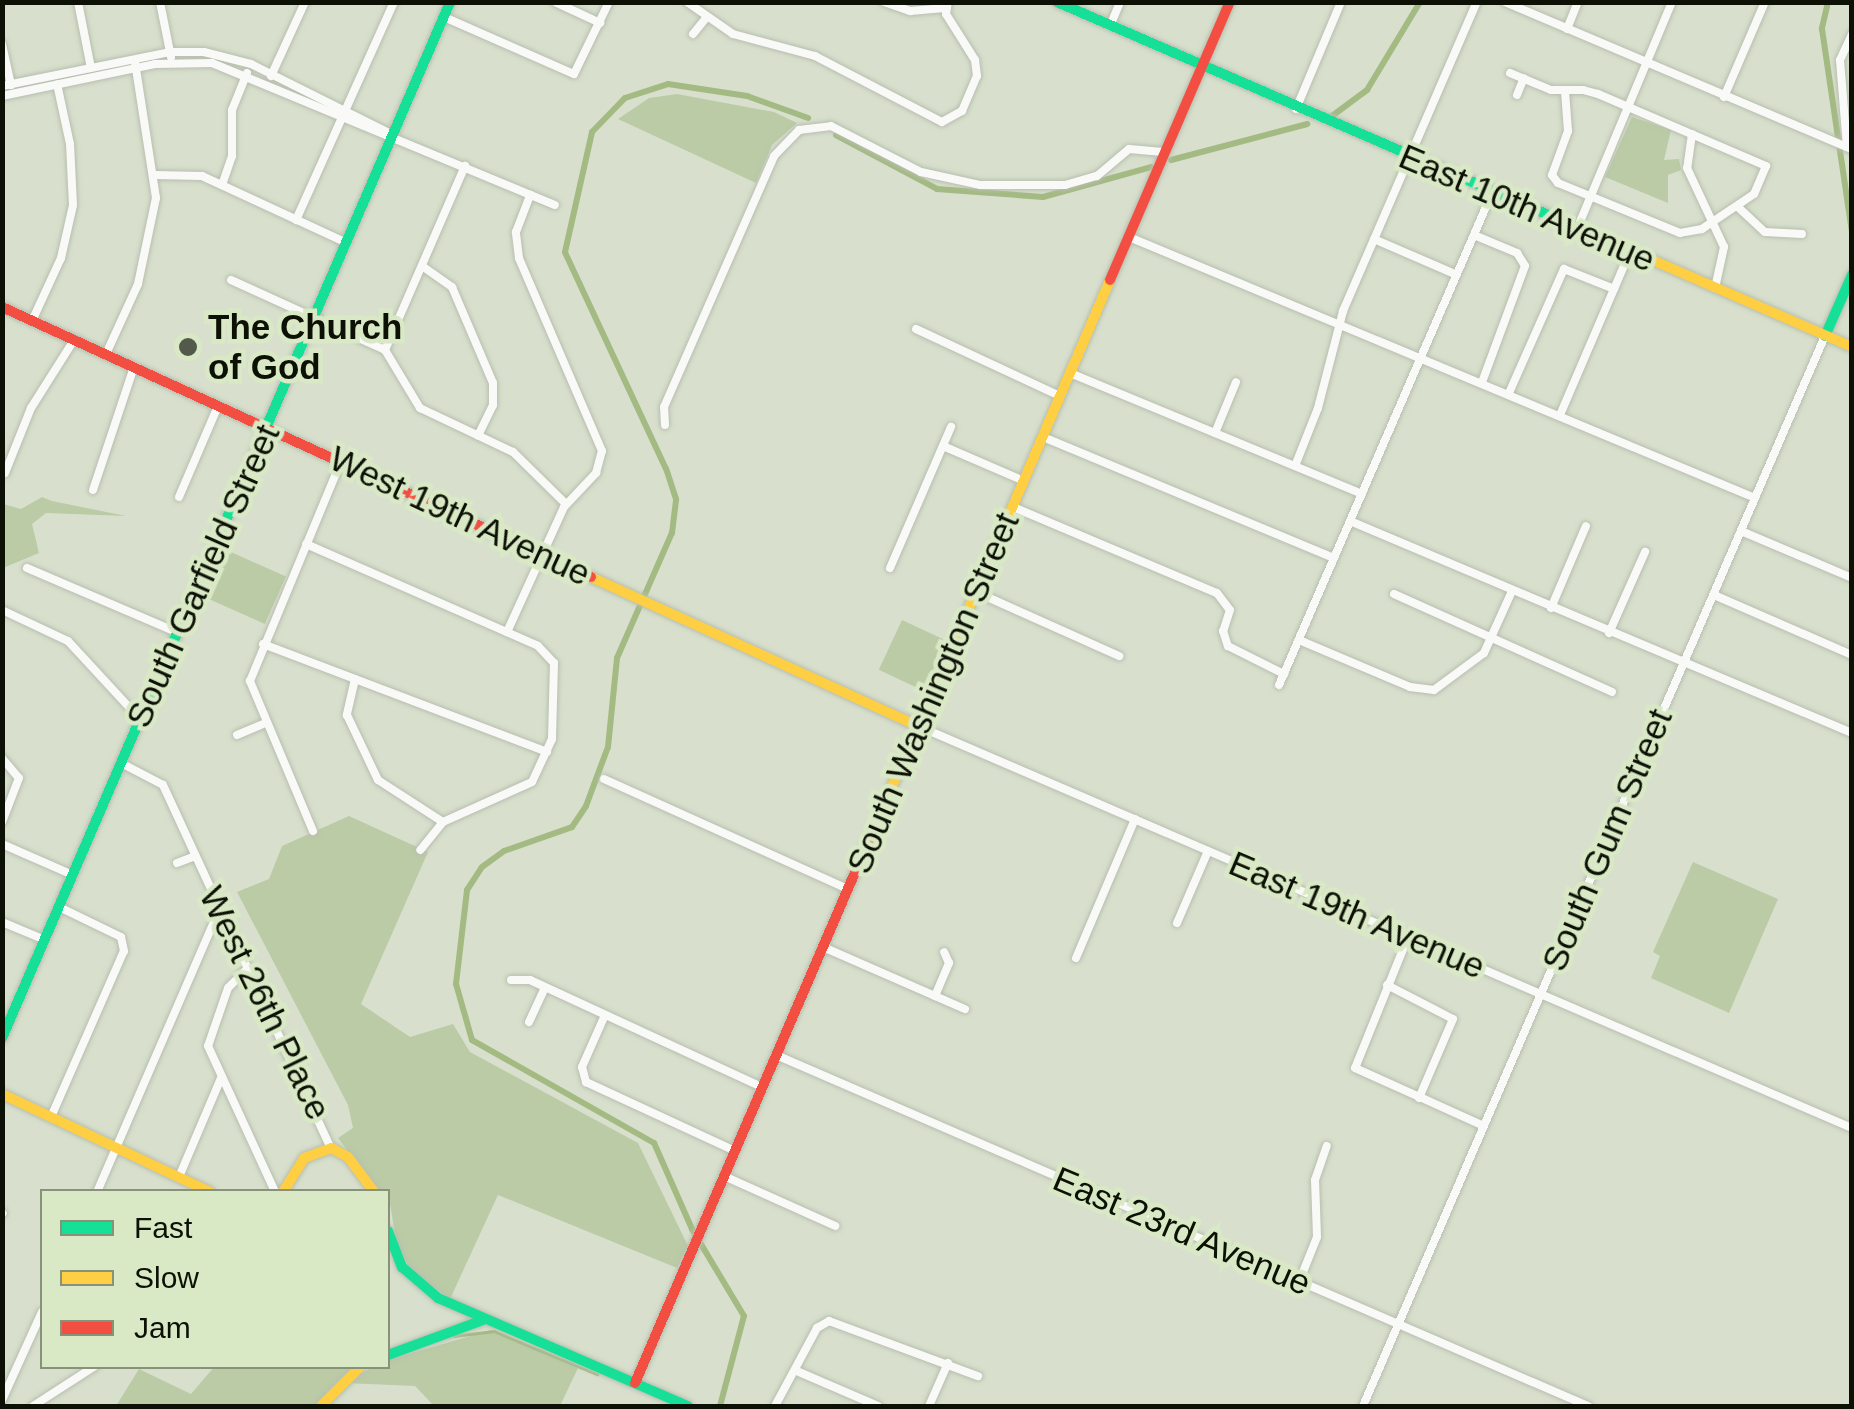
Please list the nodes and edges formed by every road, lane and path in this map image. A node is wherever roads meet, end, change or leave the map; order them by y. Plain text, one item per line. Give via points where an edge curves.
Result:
1 (78, 2) edge
2 (160, 2) edge
3 (305, 2) edge
4 (394, 2) edge
5 (450, 2) edge
6 (556, 2) edge
7 (609, 2) edge
8 (687, 2) edge
9 (884, 2) edge
10 (1057, 2) edge
11 (1120, 2) edge
12 (1230, 2) edge
13 (1341, 2) edge
14 (1477, 2) edge
15 (1505, 2) edge
16 (1578, 2) edge
17 (1672, 2) edge
18 (1764, 2) edge
19 (946, 5) edge
20 (444, 18) junction
21 (706, 18) junction
22 (600, 23) junction
23 (1109, 26) junction
24 (1566, 29) junction
25 (693, 34) dead end
26 (1852, 34) edge
27 (2, 44) edge
28 (171, 57) junction
29 (135, 64) junction
30 (1647, 64) junction
31 (1202, 68) junction
32 (249, 69) junction
33 (92, 72) junction
34 (1510, 72) dead end
35 (1524, 78) junction
36 (270, 79) junction
37 (56, 80) junction
38 (7, 90) edge
39 (1565, 91) junction
40 (1517, 94) dead end
41 (1724, 97) junction
42 (1629, 107) junction
43 (1296, 108) junction
44 (344, 113) junction
45 (1692, 134) junction
46 (394, 136) junction
47 (1844, 146) edge
48 (1166, 152) junction
49 (1410, 158) junction
50 (465, 166) junction
51 (155, 174) junction
52 (222, 185) junction
53 (1492, 193) junction
54 (530, 195) junction
55 (1590, 197) junction
56 (556, 206) dead end
57 (1740, 208) junction
58 (296, 220) junction
59 (1715, 222) junction
60 (1576, 229) junction
61 (1802, 234) dead end
62 (1474, 235) junction
63 (1129, 237) junction
64 (1374, 239) junction
65 (347, 243) junction
66 (1630, 252) junction
67 (422, 266) junction
68 (1457, 274) junction
69 (1852, 275) edge
70 (231, 280) dead end
71 (1715, 288) junction
72 (1614, 289) junction
73 (2, 307) edge
74 (314, 318) junction
75 (32, 321) junction
76 (1339, 322) junction
77 (916, 329) dead end
78 (1825, 336) junction
79 (74, 340) junction
80 (1852, 347) edge
81 (385, 350) junction
82 (106, 354) junction
83 (1422, 356) junction
84 (134, 367) junction
85 (1070, 373) junction
86 (1236, 382) dead end
87 (1482, 382) junction
88 (1509, 393) junction
89 (1060, 396) junction
90 (218, 406) junction
91 (1560, 415) junction
92 (665, 425) dead end
93 (951, 427) dead end
94 (268, 428) junction
95 (1215, 433) junction
96 (478, 436) junction
97 (1043, 437) junction
98 (943, 446) junction
99 (341, 461) junction
100 (1295, 466) junction
101 (5, 472) dead end
102 (1024, 481) junction
103 (94, 490) dead end
104 (1362, 494) junction
105 (179, 497) dead end
106 (1755, 498) junction
107 (566, 504) junction
108 (1013, 507) junction
109 (1350, 521) junction
110 (1586, 526) dead end
111 (1741, 531) junction
112 (306, 544) junction
113 (1645, 552) dead end
114 (542, 554) junction
115 (1334, 558) junction
116 (28, 568) dead end
117 (890, 568) dead end
118 (1852, 578) edge
119 (1512, 591) junction
120 (976, 592) junction
121 (1394, 594) dead end
122 (1714, 595) junction
123 (1551, 608) junction
124 (2, 610) edge
125 (506, 632) junction
126 (178, 633) junction
127 (1610, 634) junction
128 (1299, 640) junction
129 (1491, 640) junction
130 (263, 644) junction
131 (1852, 655) edge
132 (1119, 656) dead end
133 (1684, 663) junction
134 (1284, 674) junction
135 (355, 679) junction
136 (1280, 685) dead end
137 (1612, 692) dead end
138 (140, 719) junction
139 (263, 724) junction
140 (918, 726) junction
141 (1852, 733) edge
142 (237, 735) dead end
143 (546, 752) junction
144 (2, 758) edge
145 (120, 763) junction
146 (604, 778) dead end
147 (1135, 820) junction
148 (2, 822) edge
149 (443, 822) junction
150 (313, 831) dead end
151 (2, 844) edge
152 (420, 850) dead end
153 (1208, 851) junction
154 (195, 856) junction
155 (176, 864) dead end
156 (73, 874) junction
157 (848, 889) junction
158 (59, 907) junction
159 (218, 913) junction
160 (2, 922) edge
161 (1177, 923) dead end
162 (1408, 937) junction
163 (44, 940) junction
164 (823, 947) junction
165 (944, 952) dead end
166 (1076, 958) dead end
167 (246, 970) junction
168 (510, 980) dead end
169 (1387, 985) junction
170 (545, 987) junction
171 (1540, 994) junction
172 (935, 996) junction
173 (965, 1009) dead end
174 (8, 1011) edge
175 (605, 1015) junction
176 (529, 1022) dead end
177 (2, 1038) edge
178 (776, 1055) junction
179 (221, 1078) junction
180 (762, 1087) junction
181 (2, 1094) edge
182 (1418, 1098) junction
183 (52, 1117) junction
184 (1484, 1126) junction
185 (1852, 1128) edge
186 (1328, 1146) dead end
187 (116, 1147) junction
188 (331, 1148) junction
189 (735, 1151) junction
190 (724, 1176) junction
191 (179, 1177) junction
192 (98, 1189) edge
193 (204, 1189) edge
194 (275, 1189) edge
195 (286, 1189) edge
196 (372, 1189) edge
197 (835, 1226) dead end
198 (390, 1235) edge
199 (1299, 1282) junction
200 (40, 1316) edge
201 (807, 1319) dead end
202 (484, 1320) junction
203 (822, 1323) junction
204 (1398, 1324) junction
205 (390, 1354) edge
206 (948, 1363) junction
207 (91, 1369) edge
208 (358, 1369) edge
209 (799, 1372) junction
210 (978, 1376) dead end
211 (635, 1383) junction
212 (2, 1400) edge
213 (33, 1406) edge
214 (321, 1406) edge
215 (688, 1406) edge
216 (776, 1406) edge
217 (875, 1406) edge
218 (929, 1406) edge
219 (1364, 1406) edge
220 (1588, 1406) edge

1 - 33 street
2 - 28 street
3 - 36 street
4 - 44 street
5 - 20 main road, South Garfield Street
6 - 22 street
7 - 22 street
8 - 21 street
9 - 19 street via 910,11
10 - 23 main road, East 10th Avenue
11 - 23 street
12 - 31 main road, South Washington Street
13 - 43 street
14 - 49 street
15 - 24 street
16 - 24 street
17 - 30 street
18 - 41 street
19 - 21 street via 977,70 965,106 948,121 926,118 814,56 741,37
20 - 22 street via 574,74
20 - 46 main road, South Garfield Street
21 - 25 street
23 - 31 main road, East 10th Avenue
24 - 30 street
26 - 47 street via 1840,60
27 - 38 street
28 - 29 street
28 - 32 street via 216,54
29 - 33 street
29 - 51 street
30 - 41 street
30 - 42 street
31 - 43 main road, East 10th Avenue
31 - 48 main road, South Washington Street
32 - 36 street
32 - 52 street via 230,120 232,156
33 - 37 street
34 - 35 street
35 - 39 street
35 - 40 street
36 - 44 street
37 - 38 street
37 - 75 street via 74,205 61,258
39 - 42 street via 1588,90
39 - 55 street via 1568,131 1553,178
41 - 47 street
42 - 45 street
42 - 55 street
43 - 49 main road, East 10th Avenue
44 - 46 street
44 - 58 street
45 - 57 street via 1766,166
45 - 59 street via 1687,168
46 - 50 street
46 - 65 main road, South Garfield Street
48 - 63 main road, South Washington Street
48 - 92 street via 1129,150 1101,174 1065,185 980,185 921,172 839,129 808,126 774,156 664,407
49 - 53 main road, East 10th Avenue
49 - 64 street
50 - 54 street
50 - 67 street
51 - 52 street via 195,174
51 - 82 street via 145,262
52 - 58 street
53 - 60 main road, East 10th Avenue
53 - 62 street
54 - 56 street
54 - 107 street via 516,232 519,258 602,443 596,473
55 - 59 street via 1672,232
55 - 60 street
57 - 59 street
57 - 61 street via 1765,232
58 - 65 street
59 - 71 street via 1725,255
60 - 66 main road, East 10th Avenue
62 - 68 street
62 - 87 street via 1524,261
63 - 76 street
63 - 85 main road, South Washington Street
64 - 68 street
64 - 76 street
65 - 74 main road, South Garfield Street
66 - 71 main road, East 10th Avenue
66 - 72 street
67 - 81 street
67 - 96 street via 452,287 494,383 493,405
68 - 83 street
69 - 78 main road, South Gum Street
70 - 74 street
71 - 78 main road, East 10th Avenue
72 - 88 street via 1564,269
72 - 91 street
73 - 75 main road, West 19th Avenue
74 - 81 street
74 - 94 main road, South Garfield Street
75 - 79 main road, West 19th Avenue
76 - 83 street
76 - 100 street via 1318,408
77 - 89 street
78 - 80 main road, East 10th Avenue
78 - 106 street, South Gum Street
79 - 82 main road, West 19th Avenue
79 - 101 street via 31,408
81 - 96 street via 420,408
82 - 84 main road, West 19th Avenue
83 - 87 street
83 - 104 street
84 - 90 main road, West 19th Avenue
84 - 103 street
85 - 89 main road, South Washington Street
85 - 95 street
86 - 95 street
87 - 88 street
88 - 91 street
89 - 97 main road, South Washington Street
90 - 94 main road, West 19th Avenue
90 - 105 street
91 - 106 street
93 - 98 street
94 - 99 main road, West 19th Avenue
94 - 126 main road, South Garfield Street
95 - 100 street
96 - 107 street via 522,459
97 - 102 main road, South Washington Street
97 - 115 street
98 - 102 street
98 - 117 street
99 - 112 street
99 - 114 main road, West 19th Avenue
100 - 104 street
102 - 108 main road, South Washington Street
104 - 109 street
106 - 111 street, South Gum Street
107 - 114 street
108 - 120 main road, South Washington Street
108 - 134 street via 1218,593 1230,610 1224,642
109 - 115 street
109 - 119 street
110 - 123 street
111 - 118 street
111 - 122 street, South Gum Street
112 - 125 street
112 - 130 street
113 - 127 street
114 - 125 street
114 - 140 main road, West 19th Avenue
115 - 128 street
116 - 126 street
119 - 123 street
119 - 129 street
120 - 132 street
120 - 140 main road, South Washington Street
121 - 129 street
122 - 131 street
122 - 133 street, South Gum Street
123 - 127 street
124 - 138 street via 68,641
125 - 143 street via 538,646 554,663
126 - 138 main road, South Garfield Street
127 - 133 street
128 - 129 street via 1422,690 1438,689 1465,671
128 - 134 street
129 - 137 street
130 - 135 street
130 - 139 street via 250,681
133 - 141 street
133 - 171 street, South Gum Street
134 - 136 street
135 - 143 street
135 - 149 street via 347,716 378,780
138 - 145 main road, South Garfield Street
139 - 142 street
139 - 150 street
140 - 147 street, East 19th Avenue
140 - 157 main road, South Washington Street
143 - 149 street via 527,786
144 - 148 street via 19,774
145 - 154 street, West 26th Place via 156,778
145 - 156 main road, South Garfield Street
146 - 157 street
147 - 153 street, East 19th Avenue
147 - 166 street
149 - 152 street
151 - 156 street
153 - 161 street
153 - 162 street, East 19th Avenue
154 - 155 street, West 26th Place
154 - 159 street, West 26th Place
156 - 158 main road, South Garfield Street
157 - 164 main road, South Washington Street
158 - 163 main road, South Garfield Street
158 - 183 street via 123,942
159 - 167 street, West 26th Place
159 - 187 street
160 - 163 street
162 - 169 street
162 - 171 street, East 19th Avenue
163 - 174 main road, South Garfield Street
164 - 172 street
164 - 178 main road, South Washington Street
165 - 172 street via 949,964
167 - 179 street via 228,988 208,1040
167 - 188 street, West 26th Place
168 - 170 street
169 - 182 street via 1354,1068
169 - 182 street via 1451,1014
170 - 175 street
170 - 176 street
171 - 184 street, South Gum Street
171 - 185 street, East 19th Avenue
172 - 173 street
174 - 177 main road, South Garfield Street
175 - 180 street
175 - 189 street via 582,1076 636,1110
178 - 180 main road, South Washington Street
178 - 199 street, East 23rd Avenue
179 - 191 street
179 - 194 street
180 - 189 main road, South Washington Street
181 - 183 main road
182 - 184 street
183 - 187 main road
184 - 204 street, South Gum Street
186 - 199 street via 1315,1180 1316,1237
187 - 191 main road
187 - 192 street
188 - 195 main road via 306,1156
188 - 196 main road, West 26th Place via 348,1157
189 - 190 main road, South Washington Street
190 - 197 street
190 - 211 main road, South Washington Street
191 - 193 main road
198 - 202 main road via 409,1275
199 - 204 street, East 23rd Avenue
200 - 212 street
201 - 203 street
202 - 205 main road
202 - 211 main road
203 - 206 street
203 - 209 street
204 - 219 street, South Gum Street
204 - 220 street, East 23rd Avenue
206 - 210 street
206 - 218 street
207 - 213 street
208 - 214 main road
209 - 216 street
209 - 217 street
211 - 215 main road

